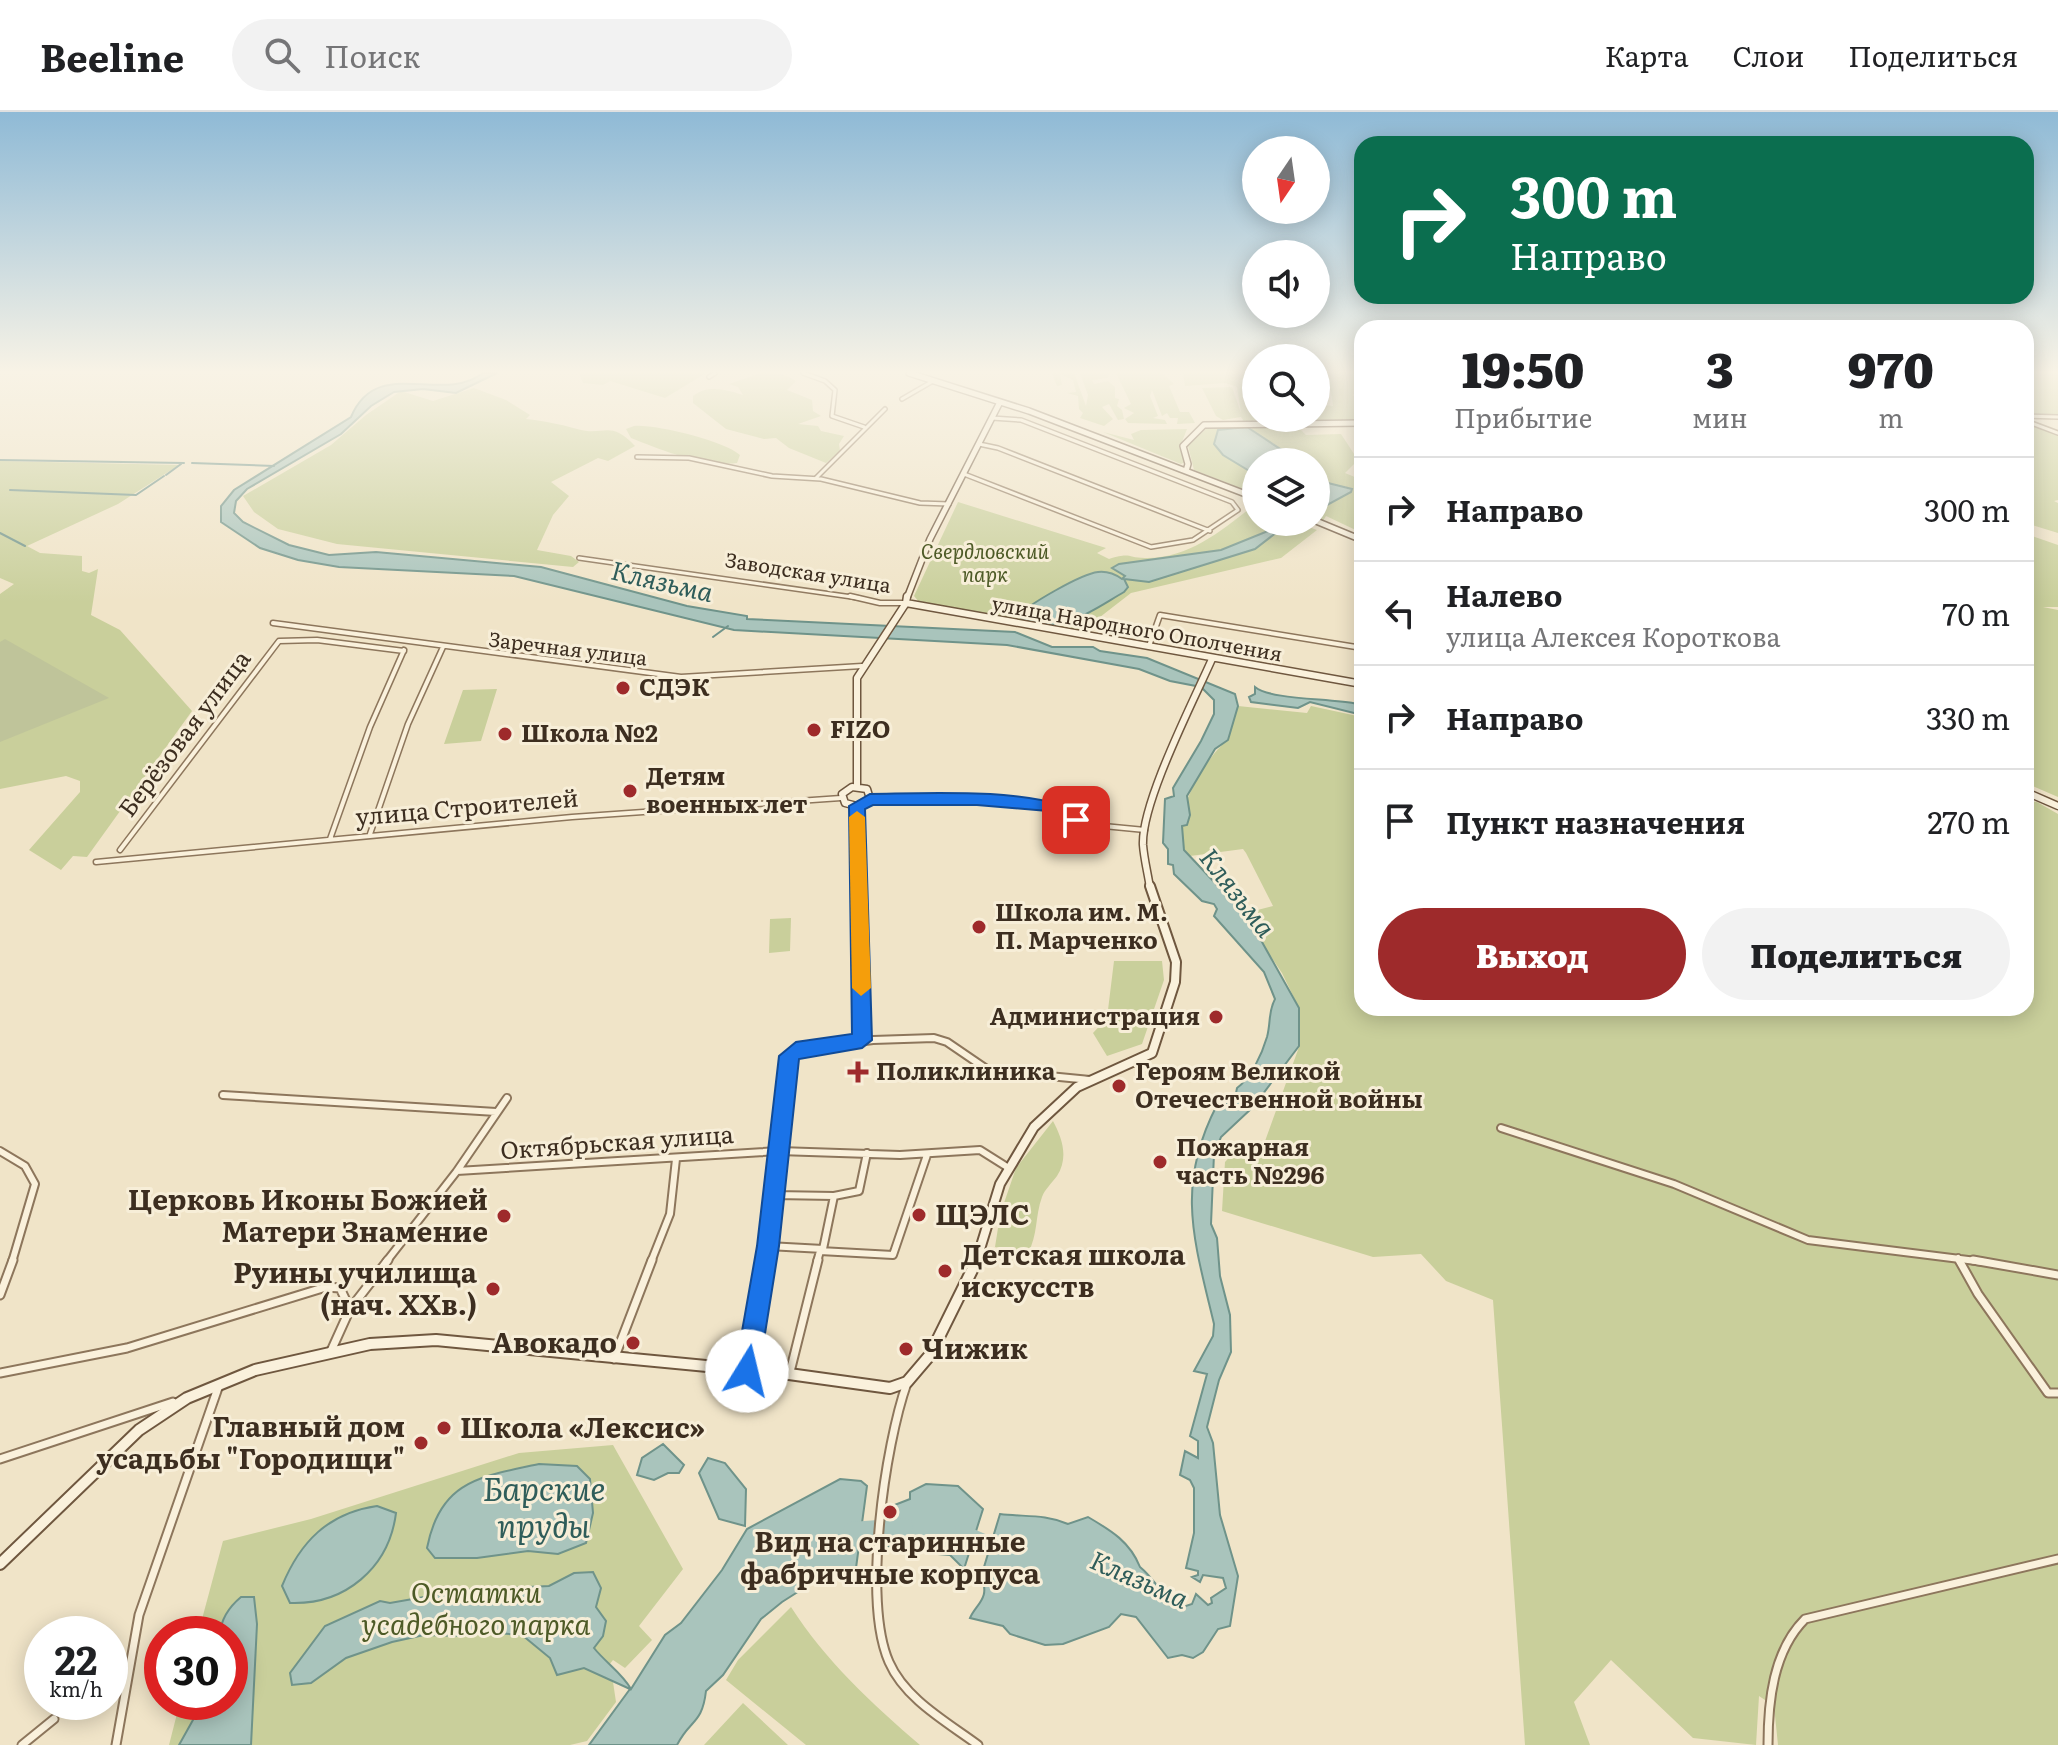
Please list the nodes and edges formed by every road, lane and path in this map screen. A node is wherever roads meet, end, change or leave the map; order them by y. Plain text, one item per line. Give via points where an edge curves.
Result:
1 (843, 449) edge
2 (976, 449) edge
3 (1001, 449) edge
4 (1098, 449) edge
5 (1127, 449) edge
6 (1184, 449) edge
7 (637, 457) dead end
8 (1186, 471) junction
9 (964, 474) junction
10 (815, 479) junction
11 (1225, 486) junction
12 (1214, 493) junction
13 (1242, 493) edge
14 (949, 504) junction
15 (1330, 527) edge
16 (1211, 531) junction
17 (1354, 537) edge
18 (579, 558) dead end
19 (906, 603) junction
20 (273, 623) dead end
21 (410, 644) junction
22 (1149, 646) junction
23 (443, 647) junction
24 (1354, 647) edge
25 (404, 651) junction
26 (1212, 659) junction
27 (862, 666) junction
28 (1354, 683) edge
29 (857, 786) junction
30 (2034, 796) edge
31 (841, 798) junction
32 (870, 799) junction
33 (857, 806) junction
34 (2058, 806) edge
35 (1145, 830) junction
36 (370, 834) junction
37 (330, 839) junction
38 (120, 850) dead end
39 (96, 862) dead end
40 (862, 1040) junction
41 (1090, 1080) junction
42 (223, 1095) dead end
43 (507, 1098) dead end
44 (497, 1112) junction
45 (1501, 1128) dead end
46 (0, 1151) edge
47 (779, 1151) junction
48 (867, 1153) junction
49 (928, 1154) junction
50 (676, 1159) junction
51 (1007, 1167) junction
52 (457, 1171) junction
53 (774, 1195) junction
54 (834, 1196) junction
55 (768, 1246) junction
56 (823, 1249) junction
57 (1958, 1258) junction
58 (2058, 1275) edge
59 (0, 1295) edge
60 (350, 1309) junction
61 (331, 1351) junction
62 (613, 1359) junction
63 (747, 1371) junction
64 (0, 1373) edge
65 (789, 1374) junction
66 (907, 1382) junction
67 (220, 1384) junction
68 (2058, 1393) edge
69 (185, 1398) junction
70 (0, 1459) edge
71 (2058, 1559) edge
72 (0, 1564) edge
73 (53, 1720) edge
74 (22, 1745) edge
75 (116, 1745) edge
76 (978, 1745) edge
77 (1768, 1745) edge

1 - 10 street
2 - 9 street, Заводская улица
3 - 16 street
4 - 12 street
5 - 8 street
6 - 8 street
7 - 10 street via 689,458 763,475
8 - 11 street
9 - 14 street, Заводская улица
9 - 16 street via 1151,547 1193,540
10 - 14 street via 920,503
11 - 12 street
11 - 13 street
12 - 16 street via 1238,505 1234,516
14 - 19 street, Заводская улица
15 - 17 street
18 - 19 street, Заводская улица
19 - 22 street, улица Народного Ополчения
19 - 27 street
20 - 21 street, Заречная улица
21 - 23 street, Заречная улица
21 - 25 street
22 - 24 street via 1160,615
22 - 26 street, улица Народного Ополчения
23 - 27 street, Заречная улица via 681,677
23 - 36 street
25 - 37 street
25 - 38 street, Берёзовая улица via 317,640 279,641
26 - 28 street, улица Народного Ополчения
26 - 35 street via 1167,760
27 - 29 street via 854,698
29 - 31 street
29 - 32 street via 870,792
30 - 34 street
31 - 33 street
31 - 36 street, улица Строителей
32 - 33 street
32 - 35 street via 1052,806 1083,824
33 - 40 street
35 - 41 street via 1152,898 1176,962 1175,982 1152,1053
36 - 37 street, улица Строителей
37 - 39 street, улица Строителей
40 - 41 street via 946,1041 973,1066
40 - 47 street via 796,1050 789,1056
41 - 51 street via 1049,1110
42 - 44 street, Октябрьская улица
43 - 44 street
44 - 52 street
45 - 57 street via 1674,1184 1808,1240
46 - 59 street via 25,1166 35,1184
47 - 48 street, Октябрьская улица
47 - 50 street, Октябрьская улица
47 - 53 street
48 - 49 street, Октябрьская улица
48 - 54 street via 859,1191
49 - 51 street, Октябрьская улица via 980,1150
49 - 56 street via 914,1176 893,1255
50 - 52 street, Октябрьская улица
50 - 62 street via 670,1214
51 - 66 street via 977,1264 930,1355
52 - 60 street
53 - 54 street
53 - 55 street
54 - 56 street
55 - 56 street
55 - 63 street
56 - 65 street
57 - 58 street
57 - 68 street via 2048,1393
60 - 61 street
60 - 64 street via 340,1288 326,1287 127,1348
61 - 62 street via 410,1338
61 - 67 street
62 - 63 street
63 - 65 street
65 - 66 street via 890,1388
66 - 76 street via 892,1437 879,1560 879,1621 887,1660 911,1693
67 - 69 street
67 - 75 street via 139,1615
69 - 70 street
69 - 72 street via 108,1459
71 - 77 street via 1805,1619 1794,1627 1770,1693
73 - 74 street

